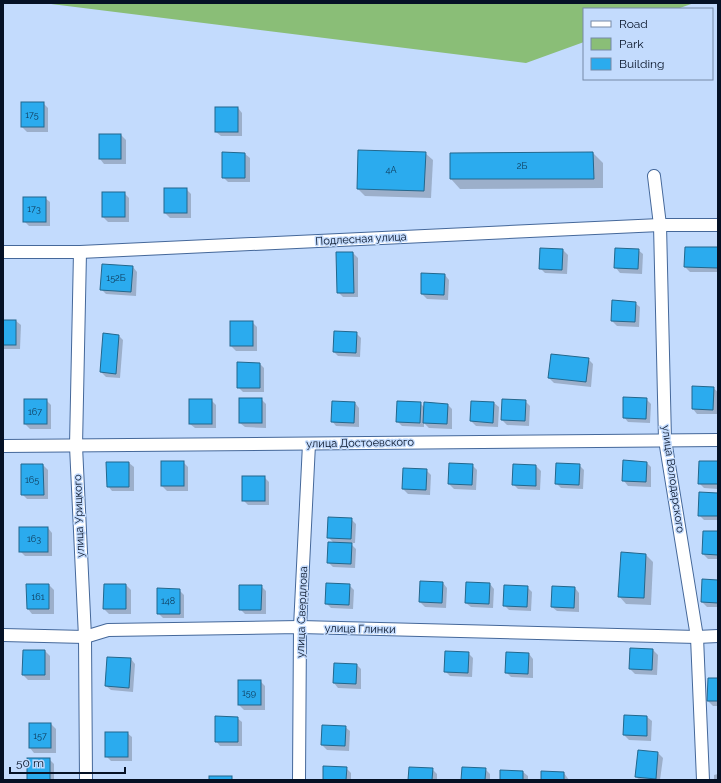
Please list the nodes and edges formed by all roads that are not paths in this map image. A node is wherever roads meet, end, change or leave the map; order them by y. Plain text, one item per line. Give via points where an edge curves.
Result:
1 (654, 176) dead end
2 (660, 225) junction
3 (718, 225) edge
4 (3, 252) edge
5 (80, 252) junction
6 (666, 440) junction
7 (718, 440) edge
8 (309, 444) junction
9 (3, 446) edge
10 (76, 446) junction
11 (300, 627) junction
12 (3, 635) edge
13 (718, 636) edge
14 (697, 637) junction
15 (85, 638) junction
16 (86, 780) edge
17 (299, 780) edge
18 (703, 780) edge

1 - 2 street, улица Володарского
2 - 3 street, Подлесная улица
2 - 5 street, Подлесная улица
2 - 6 street, улица Володарского
4 - 5 street, Подлесная улица
5 - 10 street, улица Урицкого
6 - 7 street, улица Достоевского
6 - 8 street, улица Достоевского
6 - 14 street, улица Володарского
8 - 10 street, улица Достоевского
8 - 11 street, улица Свердлова
9 - 10 street, улица Достоевского
10 - 15 street, улица Урицкого
11 - 14 street, улица Глинки
11 - 15 street, улица Глинки via 108,630
11 - 17 street, улица Свердлова
12 - 15 street, улица Глинки
13 - 14 street, улица Глинки
14 - 18 street, улица Володарского
15 - 16 street, улица Урицкого

